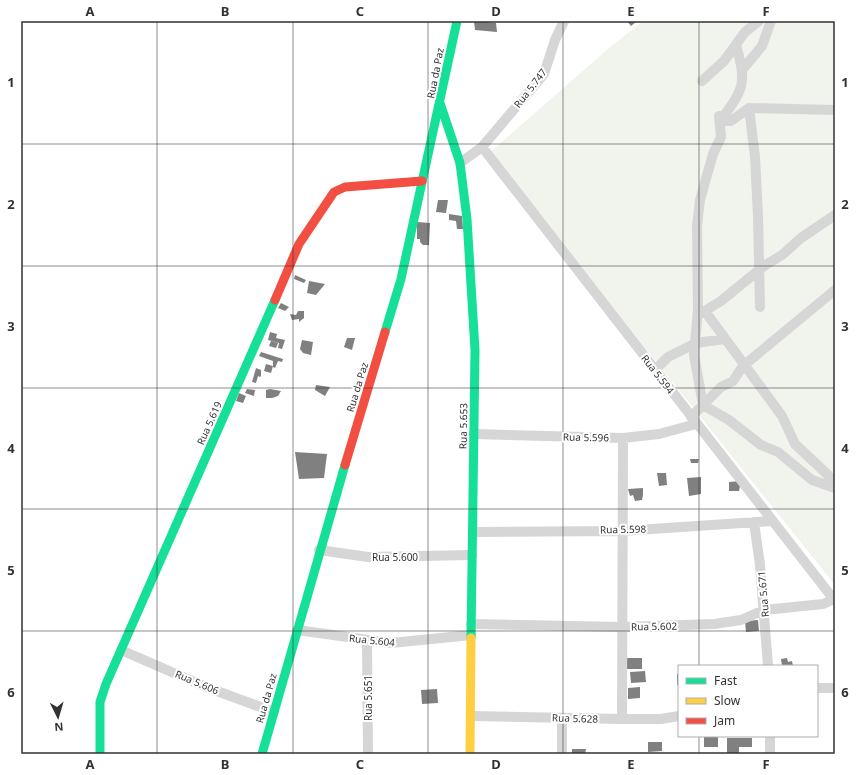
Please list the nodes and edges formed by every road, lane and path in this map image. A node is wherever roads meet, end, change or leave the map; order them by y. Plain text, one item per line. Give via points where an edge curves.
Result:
1 (457, 21) edge
2 (564, 21) edge
3 (759, 21) edge
4 (771, 21) edge
5 (736, 45) junction
6 (742, 70) junction
7 (702, 80) dead end
8 (440, 103) junction
9 (749, 108) junction
10 (835, 110) edge
11 (720, 118) junction
12 (482, 147) junction
13 (460, 163) junction
14 (422, 181) junction
15 (835, 215) edge
16 (760, 270) junction
17 (835, 290) edge
18 (760, 307) dead end
19 (700, 310) junction
20 (724, 339) junction
21 (696, 343) junction
22 (743, 366) junction
23 (655, 370) junction
24 (703, 405) junction
25 (694, 421) junction
26 (474, 434) junction
27 (623, 438) junction
28 (835, 485) edge
29 (835, 488) edge
30 (772, 521) junction
31 (754, 522) junction
32 (622, 531) junction
33 (473, 532) junction
34 (319, 550) junction
35 (472, 555) junction
36 (834, 600) edge
37 (764, 610) junction
38 (471, 624) junction
39 (622, 627) junction
40 (297, 630) junction
41 (471, 635) junction
42 (367, 641) junction
43 (121, 650) junction
44 (768, 665) edge
45 (818, 688) edge
46 (835, 688) edge
47 (274, 712) junction
48 (471, 716) junction
49 (678, 716) edge
50 (562, 718) junction
51 (622, 720) junction
52 (770, 737) edge
53 (100, 754) edge
54 (262, 754) edge
55 (368, 754) edge
56 (470, 754) edge
57 (562, 754) edge
58 (770, 754) edge

1 - 8 street, Rua da Paz
2 - 12 street, Rua 5.747 via 544,74
3 - 5 street via 745,32
4 - 6 street via 762,46
5 - 6 street
5 - 7 street via 724,61
6 - 11 street via 743,85 735,101
8 - 13 street, Rua 5.653
8 - 14 street, Rua da Paz
9 - 10 street
9 - 11 street via 731,121
9 - 16 street via 755,157
11 - 19 street via 721,137 713,154 700,200
12 - 13 street, Rua 5.747
12 - 23 street, Rua 5.594
13 - 26 street, Rua 5.653 via 467,219 475,350
14 - 34 street, Rua da Paz via 401,279
14 - 43 street, Rua 5.619 via 355,186 334,192 300,244
15 - 16 street
16 - 18 street
16 - 19 street via 721,301
17 - 22 street
19 - 20 street via 707,314
19 - 21 street
20 - 21 street
20 - 22 street
21 - 23 street via 668,357
21 - 24 street via 694,355
22 - 24 street via 733,381 721,387
22 - 28 street via 782,416 795,444
23 - 25 street, Rua 5.594
24 - 25 street
24 - 29 street via 729,420 761,445 778,452 812,480
25 - 27 street, Rua 5.596 via 659,434
25 - 30 street, Rua 5.594
26 - 27 street, Rua 5.596
26 - 33 street, Rua 5.653
27 - 32 street
30 - 31 street, Rua 5.598
30 - 36 street, Rua 5.594
31 - 32 street, Rua 5.598
31 - 37 street, Rua 5.671
32 - 33 street, Rua 5.598
32 - 39 street
33 - 35 street, Rua 5.653
34 - 35 street, Rua 5.600 via 368,557
34 - 40 street, Rua da Paz
35 - 38 street, Rua 5.653
36 - 37 street, Rua 5.602 via 823,604
37 - 39 street, Rua 5.602 via 741,620 714,624
37 - 44 street, Rua 5.671
38 - 39 street, Rua 5.602
38 - 41 street, Rua 5.653
39 - 51 street
40 - 42 street, Rua 5.604
40 - 47 street, Rua da Paz
41 - 42 street, Rua 5.604 via 391,644
41 - 48 street, Rua 5.653
42 - 55 street, Rua 5.651
43 - 47 street, Rua 5.606 via 206,687
43 - 53 street, Rua 5.619 via 100,702
45 - 46 street
47 - 54 street, Rua da Paz
48 - 50 street, Rua 5.628
48 - 56 street, Rua 5.653
49 - 51 street, Rua 5.628
50 - 51 street, Rua 5.628
50 - 57 street
52 - 58 street

